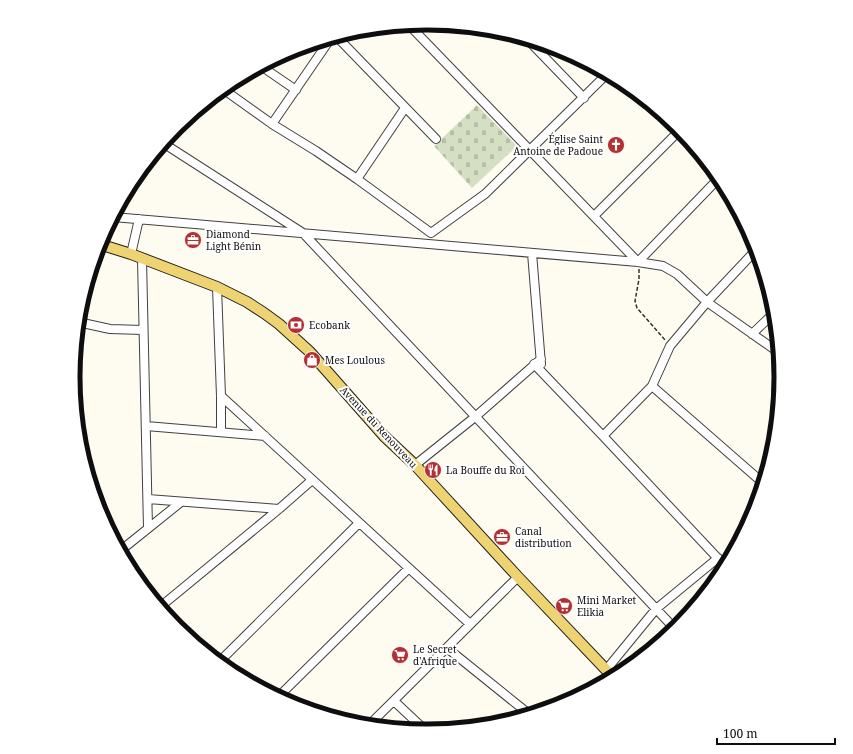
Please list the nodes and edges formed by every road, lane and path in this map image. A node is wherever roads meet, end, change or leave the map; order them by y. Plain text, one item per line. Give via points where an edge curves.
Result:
1 (414, 31) edge
2 (341, 41) edge
3 (326, 45) edge
4 (534, 47) edge
5 (266, 69) edge
6 (603, 78) edge
7 (296, 90) junction
8 (229, 92) edge
9 (584, 98) junction
10 (405, 108) junction
11 (272, 124) junction
12 (675, 135) edge
13 (436, 139) dead end
14 (168, 146) edge
15 (530, 150) junction
16 (357, 178) junction
17 (714, 183) edge
18 (594, 216) junction
19 (118, 217) edge
20 (139, 219) junction
21 (302, 233) junction
22 (105, 246) edge
23 (532, 253) junction
24 (131, 254) junction
25 (751, 255) edge
26 (142, 259) junction
27 (638, 262) junction
28 (217, 287) junction
29 (707, 302) junction
30 (769, 318) edge
31 (84, 323) edge
32 (143, 330) junction
33 (752, 334) junction
34 (670, 346) junction
35 (772, 348) edge
36 (537, 361) junction
37 (652, 386) junction
38 (221, 396) junction
39 (475, 417) junction
40 (146, 426) junction
41 (221, 432) junction
42 (264, 436) junction
43 (603, 436) junction
44 (415, 465) junction
45 (758, 478) edge
46 (312, 480) junction
47 (148, 499) junction
48 (181, 502) junction
49 (279, 509) junction
50 (359, 523) junction
51 (148, 528) junction
52 (125, 547) edge
53 (718, 558) junction
54 (721, 561) edge
55 (409, 568) junction
56 (518, 577) junction
57 (164, 604) edge
58 (656, 609) junction
59 (470, 624) junction
60 (670, 624) edge
61 (447, 648) junction
62 (223, 658) edge
63 (610, 672) edge
64 (609, 673) edge
65 (283, 693) edge
66 (394, 701) junction
67 (524, 710) edge
68 (374, 720) edge
69 (418, 724) edge

1 - 15 street
2 - 10 street
3 - 7 street
4 - 9 street
5 - 7 street
6 - 9 street
7 - 11 street
8 - 11 street
9 - 15 street
10 - 13 street
10 - 16 street
11 - 16 street
12 - 18 street
14 - 21 street
15 - 16 street via 485,194 431,233
15 - 18 street
17 - 27 street
18 - 27 street
19 - 20 street
20 - 21 street
20 - 24 street
21 - 23 street
21 - 39 street
22 - 24 main road, Avenue du Renouveau
23 - 27 street
23 - 36 street
24 - 26 main road, Avenue du Renouveau
25 - 29 street
26 - 28 main road, Avenue du Renouveau
26 - 32 street
27 - 29 street via 663,266 677,274
27 - 34 path via 640,279 634,302
28 - 38 street
28 - 44 main road, Avenue du Renouveau via 264,312 294,336 384,436
29 - 33 street
29 - 34 street
30 - 33 street
31 - 32 street via 110,329
32 - 40 street
33 - 35 street
34 - 37 street
36 - 39 street
36 - 43 street via 542,373
37 - 43 street
37 - 45 street
38 - 41 street
38 - 42 street
39 - 44 street
39 - 58 street
40 - 41 street
40 - 47 street
41 - 42 street
42 - 46 street
43 - 53 street
44 - 56 main road, Avenue du Renouveau
46 - 49 street
46 - 50 street
47 - 48 street
47 - 51 street
48 - 49 street
48 - 51 street
49 - 57 street
50 - 55 street
50 - 62 street
51 - 52 street
53 - 54 street
53 - 58 street
55 - 59 street
55 - 65 street
56 - 59 street
56 - 64 main road, Avenue du Renouveau
58 - 60 street
58 - 63 street
59 - 61 street
61 - 66 street
61 - 67 street
66 - 68 street
66 - 69 street

